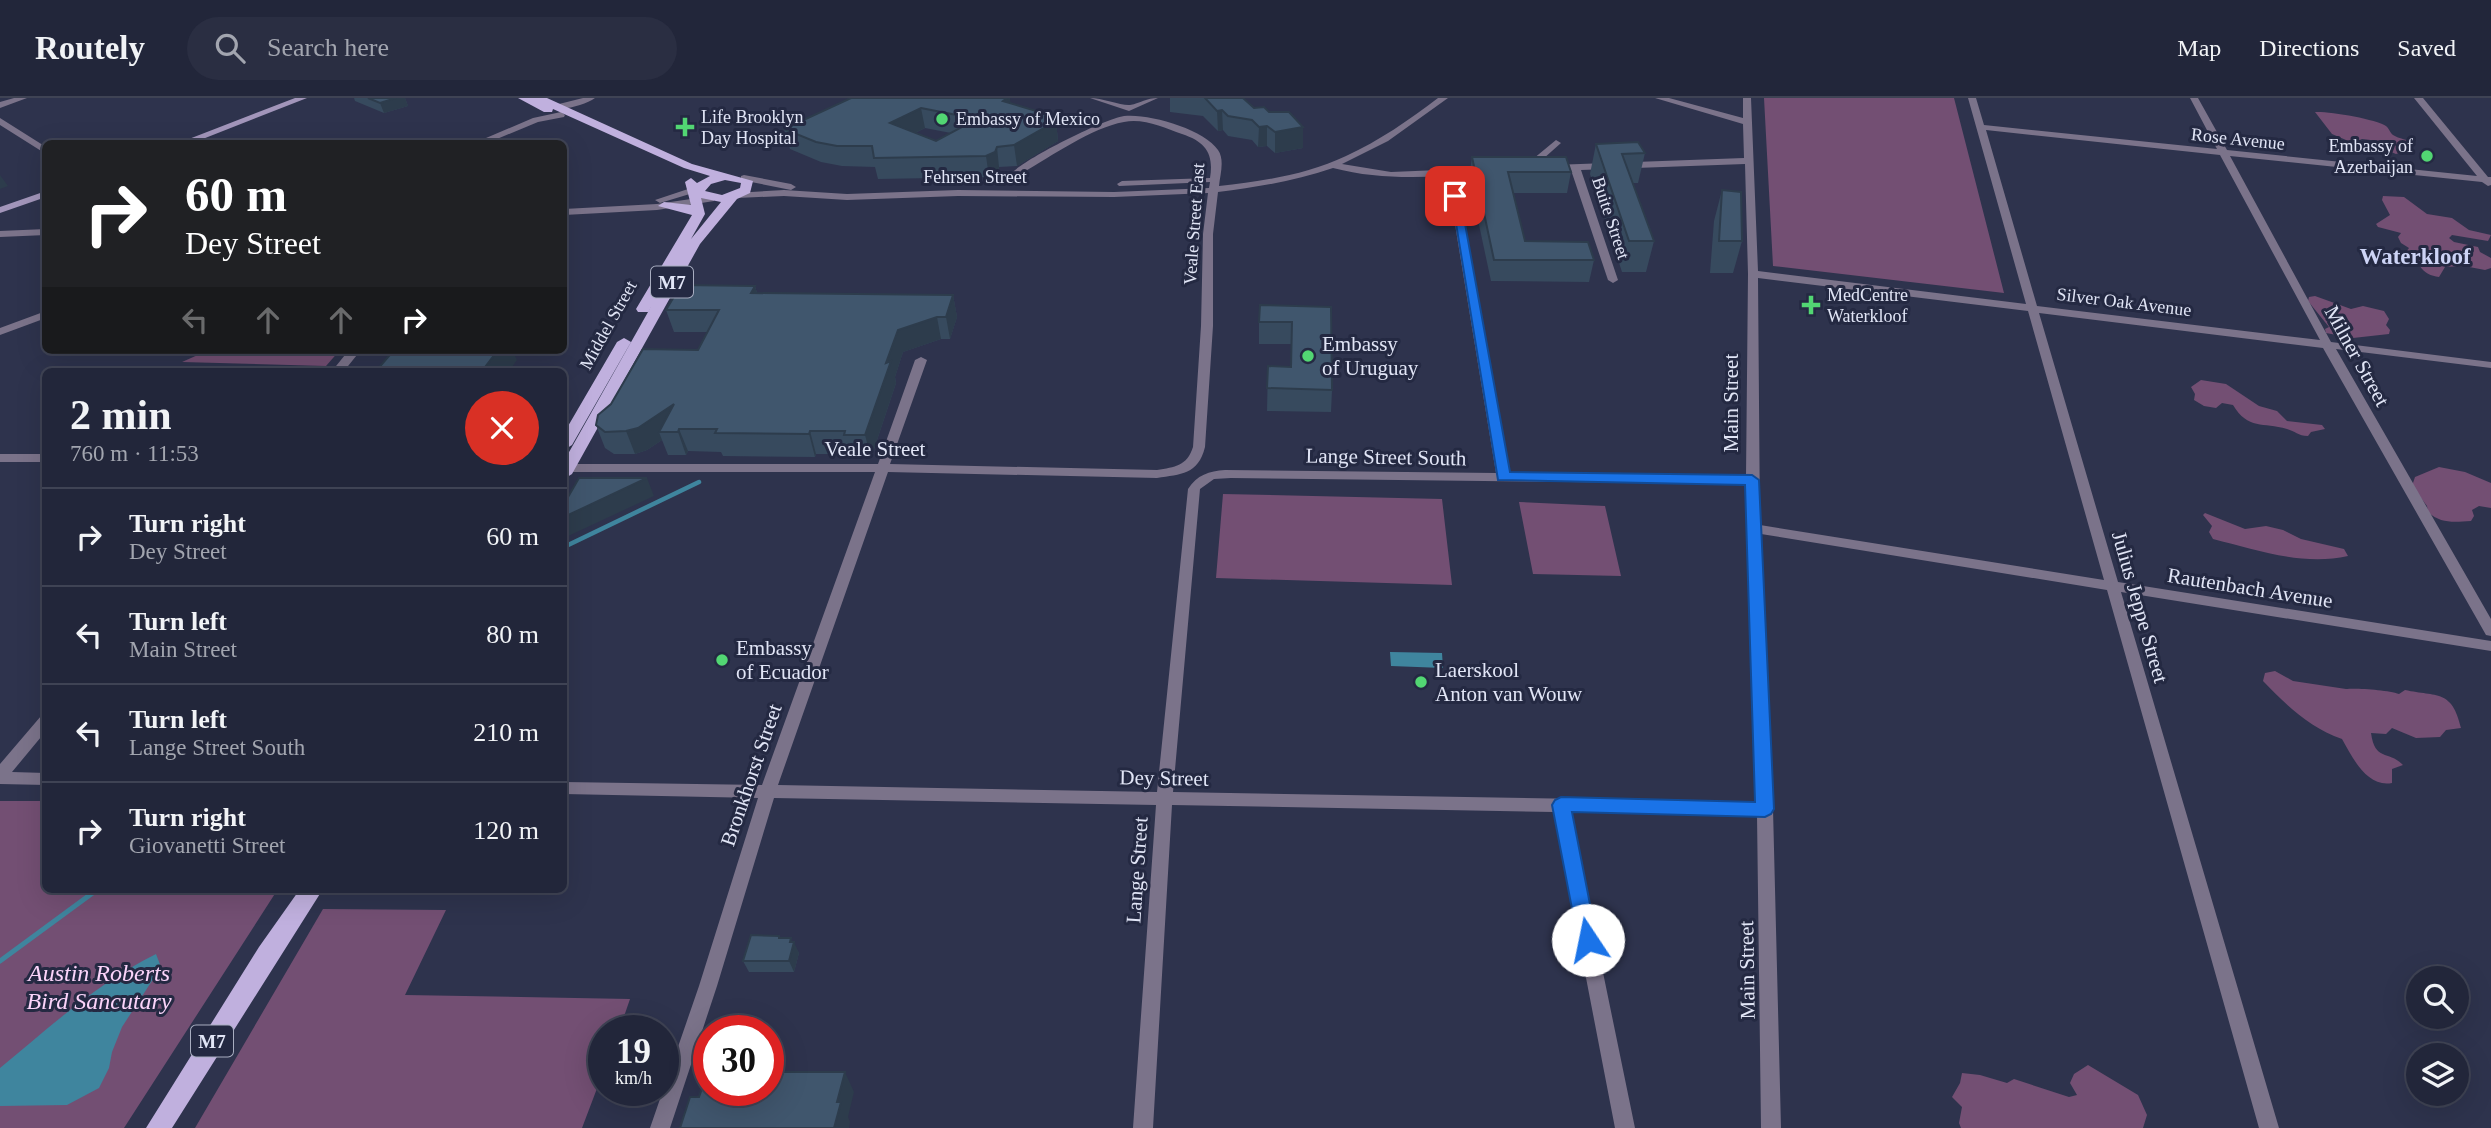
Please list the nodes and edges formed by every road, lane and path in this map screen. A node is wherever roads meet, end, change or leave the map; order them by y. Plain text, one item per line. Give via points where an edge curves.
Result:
1 (23, 98) edge
2 (303, 98) edge
3 (316, 98) edge
4 (523, 98) edge
5 (538, 98) edge
6 (591, 98) edge
7 (1094, 98) edge
8 (1154, 98) edge
9 (1431, 98) edge
10 (1444, 98) edge
11 (1659, 98) edge
12 (1747, 98) edge
13 (1972, 98) edge
14 (2194, 98) edge
15 (2418, 98) edge
16 (578, 103) junction
17 (0, 105) edge
18 (283, 107) junction
19 (558, 111) junction
20 (1418, 112) junction
21 (536, 120) junction
22 (0, 121) edge
23 (1747, 122) junction
24 (1981, 127) junction
25 (191, 140) edge
26 (486, 140) edge
27 (1556, 143) dead end
28 (42, 148) edge
29 (2226, 153) junction
30 (1747, 161) junction
31 (1334, 165) junction
32 (1575, 167) junction
33 (1532, 169) edge
34 (1545, 169) junction
35 (1505, 170) edge
36 (1018, 171) dead end
37 (1451, 173) junction
38 (725, 176) junction
39 (744, 178) junction
40 (2489, 182) edge
41 (1214, 185) junction
42 (893, 188) junction
43 (42, 193) edge
44 (971, 193) junction
45 (42, 194) edge
46 (699, 195) junction
47 (734, 196) junction
48 (0, 205) edge
49 (664, 206) joint
50 (614, 209) junction
51 (0, 210) edge
52 (567, 212) edge
53 (42, 232) edge
54 (0, 234) edge
55 (1753, 274) junction
56 (1613, 280) dead end
57 (2032, 308) junction
58 (42, 316) edge
59 (0, 332) edge
60 (2327, 344) junction
61 (352, 354) edge
62 (921, 360) dead end
63 (2491, 365) edge
64 (340, 368) edge
65 (567, 440) edge
66 (0, 458) edge
67 (42, 458) edge
68 (567, 466) edge
69 (882, 468) junction
70 (1185, 469) joint
71 (567, 470) edge
72 (1503, 476) junction
73 (1752, 480) junction
74 (1194, 489) joint
75 (1755, 529) junction
76 (2112, 587) junction
77 (2491, 631) edge
78 (2491, 646) edge
79 (42, 725) edge
80 (0, 776) edge
81 (42, 779) edge
82 (567, 788) edge
83 (768, 790) junction
84 (1164, 800) junction
85 (1561, 805) junction
86 (1765, 809) junction
87 (298, 893) edge
88 (309, 893) edge
89 (267, 954) junction
90 (158, 1128) edge
91 (660, 1128) edge
92 (1143, 1128) edge
93 (1625, 1128) edge
94 (1772, 1128) edge
95 (2269, 1128) edge

1 - 17 street
2 - 18 main road
3 - 18 main road
4 - 19 main road
5 - 19 main road
6 - 16 street
7 - 8 street via 1134,107
9 - 20 street
10 - 20 street
11 - 23 street
12 - 23 street, Main Street
13 - 24 street, Julius Jeppe Street
14 - 29 street, Milner Street
15 - 40 street
16 - 19 street
16 - 19 street
18 - 25 main road
19 - 21 street
19 - 21 street
19 - 38 main road via 688,166
19 - 46 main road via 663,162
20 - 31 street via 1377,144
20 - 41 street via 1328,157
21 - 26 street
22 - 28 street
23 - 30 street, Main Street
24 - 29 street, Rose Avenue
24 - 57 street, Julius Jeppe Street
27 - 34 street via 1538,159
29 - 40 street, Rose Avenue
29 - 60 street, Milner Street
30 - 32 street
30 - 55 street, Main Street
31 - 37 street via 1384,175
31 - 41 street via 1283,178
32 - 34 street
32 - 56 street, Buite Street
33 - 34 street
35 - 37 street
36 - 41 street, Veale Street East via 1097,128 1136,118 1204,140 1216,156
37 - 72 street
38 - 39 main road
38 - 46 main road via 710,180
39 - 42 street, Fehrsen Street via 809,189
39 - 47 main road, M7 via 748,187
41 - 42 street, Fehrsen Street
41 - 44 street, Fehrsen Street via 1077,195
41 - 70 street, Veale Street East via 1201,437 1196,458
42 - 44 street
43 - 48 main road
44 - 47 street, Fehrsen Street
45 - 51 main road
46 - 47 main road
46 - 49 main road via 689,208
46 - 50 street
46 - 65 main road, Middel Street / M7 via 692,228
47 - 68 main road, Middel Street / M7 via 694,243
49 - 50 street
50 - 52 street
53 - 54 street
55 - 57 street, Silver Oak Avenue
55 - 73 street, Main Street
57 - 60 street, Silver Oak Avenue
57 - 76 street, Julius Jeppe Street
58 - 59 street
60 - 63 street, Silver Oak Avenue
60 - 77 street, Milner Street
61 - 64 street
62 - 69 street, Bronkhorst Street
66 - 67 street
69 - 70 street, Veale Street via 1157,474
69 - 71 street, Veale Street
69 - 83 street, Bronkhorst Street
72 - 73 street, Lange Street South
72 - 74 street, Lange Street South via 1217,474
73 - 75 street, Main Street
74 - 84 street, Lange Street
75 - 76 street, Rautenbach Avenue
75 - 86 street, Main Street
76 - 78 street, Rautenbach Avenue
76 - 95 street, Julius Jeppe Street
79 - 80 street
80 - 81 street
82 - 83 street, Dey Street
83 - 84 street, Dey Street
83 - 91 street, Bronkhorst Street
84 - 85 street, Dey Street
84 - 92 street, Lange Street
85 - 86 street, Dey Street
85 - 93 street
86 - 94 street, Main Street
87 - 89 main road, M7
88 - 89 main road, M7
89 - 90 main road, M7

